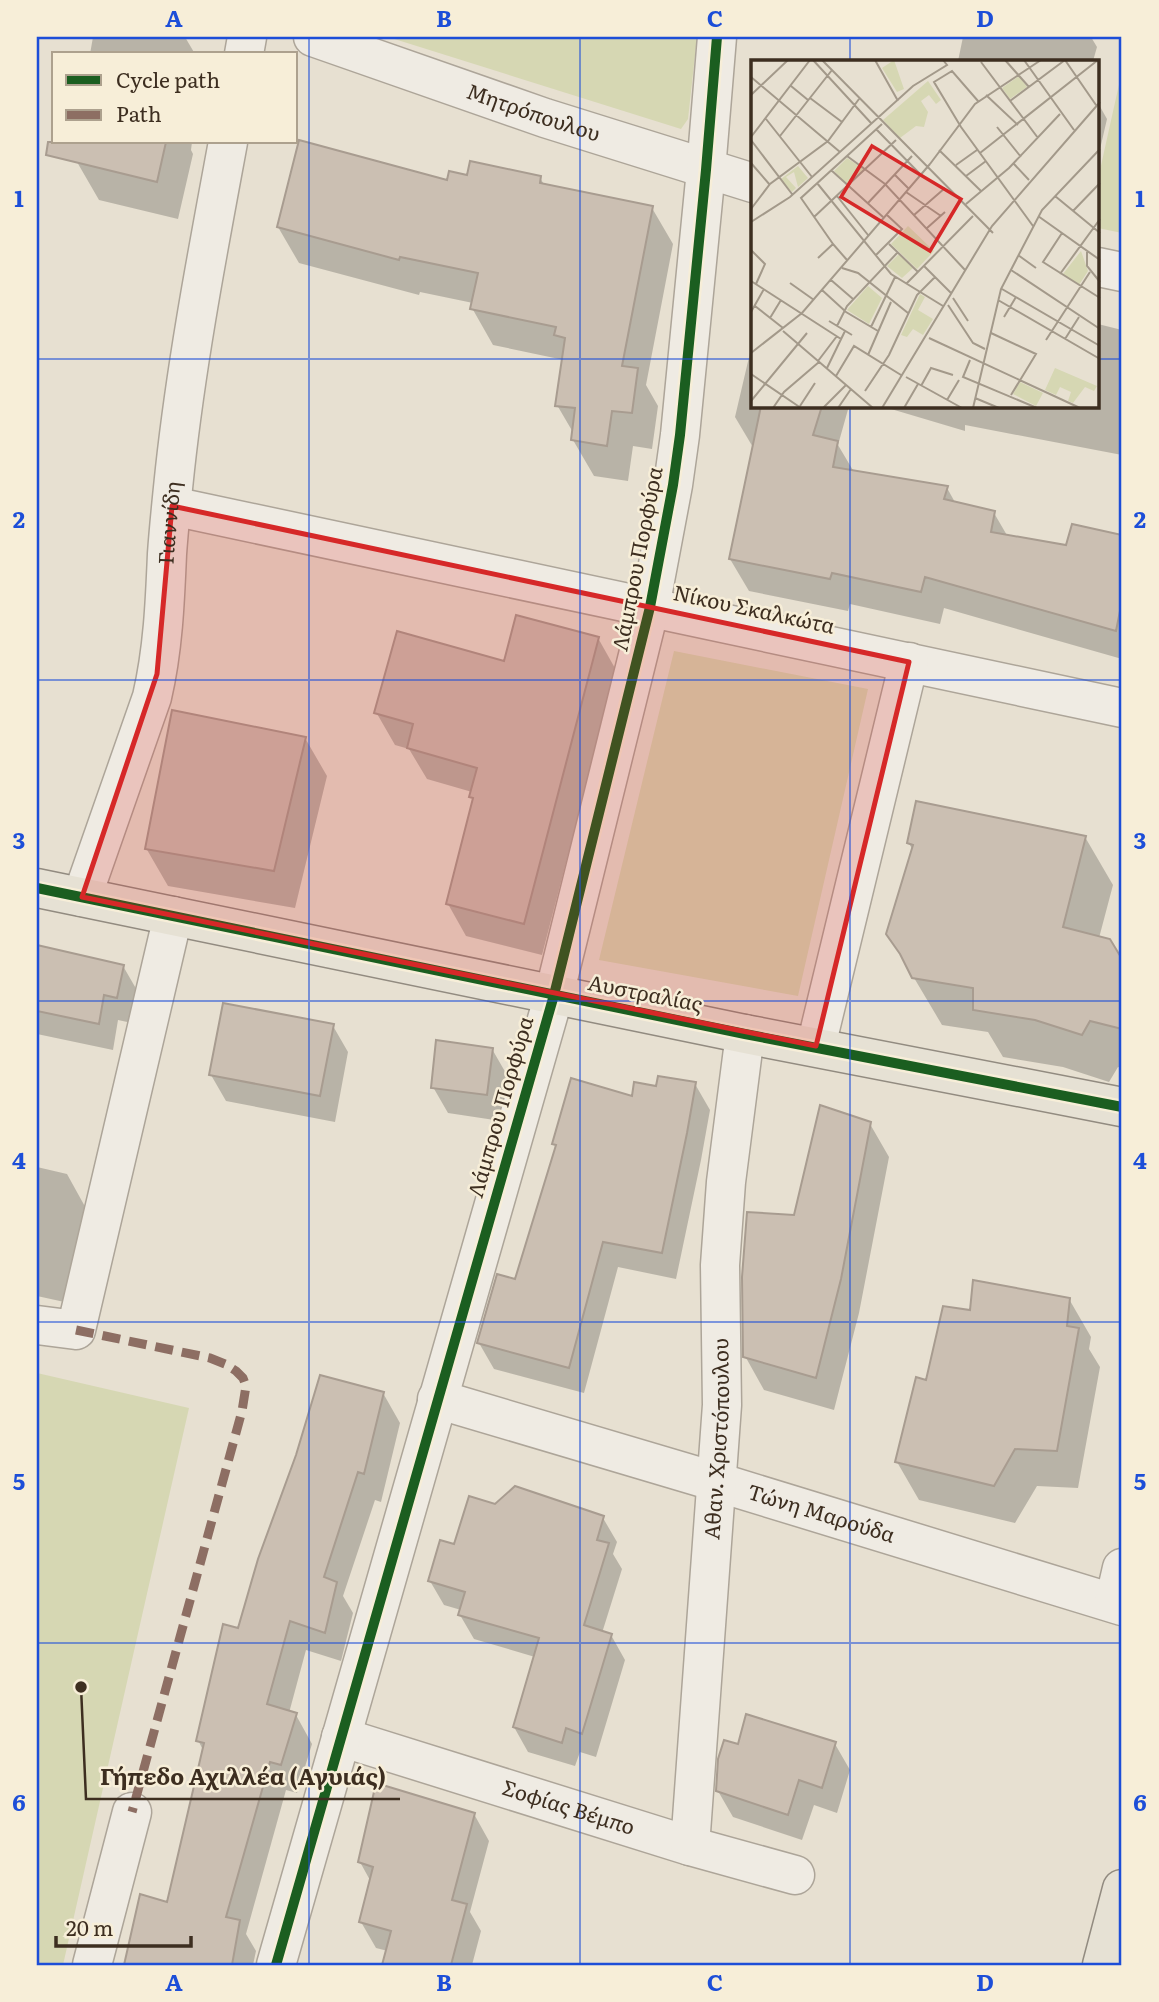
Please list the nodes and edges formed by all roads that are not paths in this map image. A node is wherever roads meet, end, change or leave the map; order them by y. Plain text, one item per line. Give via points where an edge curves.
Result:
1 (313, 37) edge
2 (717, 37) edge
3 (228, 144) edge
4 (706, 170) junction
5 (751, 182) edge
6 (1100, 267) edge
7 (1122, 272) edge
8 (172, 506) junction
9 (650, 607) junction
10 (909, 663) junction
11 (1122, 708) edge
12 (37, 888) edge
13 (82, 897) junction
14 (173, 916) junction
15 (554, 995) junction
16 (745, 1034) junction
17 (816, 1046) junction
18 (1122, 1107) edge
19 (37, 1325) edge
20 (437, 1399) junction
21 (717, 1482) junction
22 (1120, 1593) edge
23 (341, 1737) junction
24 (132, 1812) dead end
25 (691, 1846) junction
26 (795, 1875) dead end
27 (1122, 1889) edge
28 (92, 1965) edge
29 (276, 1965) edge
30 (1102, 1965) edge

1 - 4 street, Μητρόπουλου
2 - 4 street, Λάμπρου Πορφύρα
3 - 8 street, Γιαννίδη via 200,299
4 - 5 street, Μητρόπουλου
4 - 9 street, Λάμπρου Πορφύρα via 678,448
6 - 7 street
8 - 9 street, Νίκου Σκαλκώτα
8 - 13 street, Γιαννίδη via 163,634 152,697
9 - 10 street, Νίκου Σκαλκώτα
9 - 15 street, Λάμπρου Πορφύρα
10 - 11 street, Νίκου Σκαλκώτα
10 - 17 street
12 - 13 main road, Αυστραλίας
13 - 14 main road, Αυστραλίας
14 - 15 main road, Αυστραλίας
14 - 19 street via 76,1330
15 - 16 main road, Αυστραλίας
15 - 20 street, Λάμπρου Πορφύρα
16 - 17 main road, Αυστραλίας
16 - 21 street, Αθαν. Χριστόπουλου via 720,1265 722,1405
17 - 18 main road, Αυστραλίας
20 - 21 street, Τώνη Μαρούδα
20 - 23 street, Λάμπρου Πορφύρα
21 - 22 street, Τώνη Μαρούδα
21 - 25 street, Αθαν. Χριστόπουλου
23 - 25 street, Σοφίας Βέμπο
23 - 29 street, Λάμπρου Πορφύρα
24 - 28 street
25 - 26 street, Σοφίας Βέμπο
27 - 30 main road

